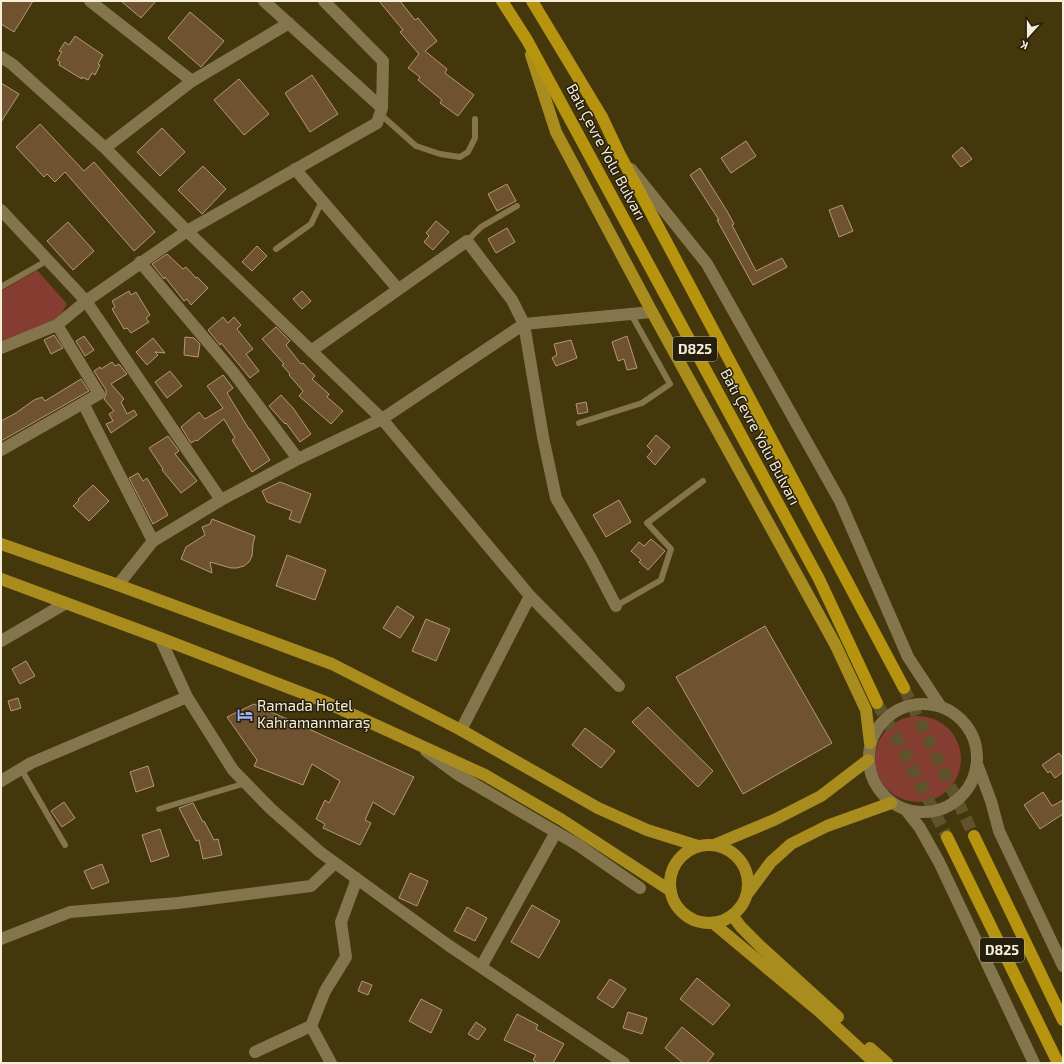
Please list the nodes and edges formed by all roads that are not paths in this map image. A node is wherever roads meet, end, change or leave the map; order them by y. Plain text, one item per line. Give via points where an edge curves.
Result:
1 (90, 1) edge
2 (264, 1) edge
3 (324, 1) edge
4 (502, 1) edge
5 (532, 1) edge
6 (289, 23) junction
7 (527, 40) junction
8 (1, 57) edge
9 (192, 81) junction
10 (381, 111) junction
11 (475, 119) dead end
12 (105, 148) junction
13 (619, 154) junction
14 (295, 170) junction
15 (322, 201) junction
16 (517, 206) dead end
17 (1, 210) edge
18 (186, 231) junction
19 (467, 241) junction
20 (276, 249) dead end
21 (48, 260) junction
22 (140, 262) junction
23 (1, 287) edge
24 (398, 289) junction
25 (86, 300) junction
26 (652, 312) junction
27 (631, 314) junction
28 (524, 324) junction
29 (57, 325) junction
30 (1, 348) edge
31 (311, 351) junction
32 (83, 403) junction
33 (382, 419) junction
34 (579, 423) dead end
35 (1, 450) edge
36 (298, 458) junction
37 (704, 481) dead end
38 (221, 500) junction
39 (153, 541) junction
40 (1, 544) edge
41 (1, 579) edge
42 (118, 585) junction
43 (530, 596) junction
44 (66, 603) junction
45 (616, 606) joint
46 (160, 638) junction
47 (1, 641) edge
48 (619, 686) dead end
49 (904, 688) tunnel mouth
50 (186, 697) junction
51 (877, 702) tunnel mouth
52 (941, 707) junction
53 (461, 730) junction
54 (414, 742) junction
55 (870, 743) junction
56 (868, 760) junction
57 (977, 764) junction
58 (21, 769) junction
59 (1, 781) edge
60 (246, 783) junction
61 (891, 803) junction
62 (159, 809) dead end
63 (906, 810) junction
64 (556, 832) junction
65 (974, 836) tunnel mouth
66 (947, 838) tunnel mouth
67 (65, 845) dead end
68 (714, 845) junction
69 (698, 846) junction
70 (335, 863) junction
71 (356, 878) junction
72 (640, 888) dead end
73 (671, 891) junction
74 (748, 893) junction
75 (732, 915) junction
76 (713, 923) junction
77 (1, 939) edge
78 (1063, 966) edge
79 (481, 967) junction
80 (1063, 1020) edge
81 (311, 1026) junction
82 (255, 1052) dead end
83 (331, 1063) edge
84 (624, 1063) edge
85 (875, 1063) edge
86 (887, 1063) edge
87 (1034, 1063) edge
88 (1058, 1063) edge

1 - 9 street
2 - 6 street
3 - 10 street via 383,61
4 - 7 highway, Batı Çevre Yolu Bulvarı / D825
5 - 13 highway, Batı Çevre Yolu Bulvarı / D825 via 602,117
6 - 9 street
6 - 10 street
7 - 26 main road via 556,132
7 - 51 highway, Batı Çevre Yolu Bulvarı / D825 via 819,579
8 - 12 street
9 - 12 street
10 - 11 lane via 416,146 460,157 468,152 475,138
10 - 14 street via 377,123
12 - 18 street
13 - 49 highway, Batı Çevre Yolu Bulvarı / D825
13 - 52 street via 706,264 840,501 908,657
14 - 15 street
14 - 18 street
15 - 20 lane via 311,224
15 - 24 street
16 - 19 lane via 481,227
17 - 21 street
18 - 22 street
18 - 31 street
19 - 24 street
19 - 28 street via 512,300
21 - 23 lane
21 - 25 street
22 - 25 street
22 - 36 street via 233,372
24 - 31 street
25 - 29 street
25 - 38 street
26 - 27 street
26 - 55 main road via 835,644 866,710
27 - 28 street
27 - 34 lane via 670,384 642,403
28 - 33 street
28 - 45 street via 556,498
29 - 30 street
29 - 32 street via 99,394
31 - 33 street
32 - 35 street
32 - 39 street
33 - 36 street
33 - 43 street
36 - 38 street
37 - 45 lane via 647,523 671,549 661,580
38 - 39 street
39 - 42 street
40 - 42 main road
41 - 44 main road
42 - 53 main road via 332,664
43 - 48 street
43 - 53 street
44 - 46 main road
44 - 47 street
46 - 50 street
46 - 54 main road via 323,701
50 - 58 street
50 - 60 street via 233,770
52 - 55 street via 924,703 906,706 890,714 878,727
52 - 57 street via 957,716 969,729 976,746
53 - 69 main road via 598,808 647,830
54 - 64 street via 457,774
54 - 73 main road via 485,775 562,820
55 - 56 street
56 - 61 street via 871,776 879,791
56 - 68 main road via 820,796 774,820
57 - 63 street via 973,779 965,793 953,804 922,813
57 - 78 street via 999,831
58 - 59 street
58 - 67 lane
60 - 62 lane
60 - 70 street via 271,809
61 - 63 street
61 - 74 main road via 827,826 791,844 771,862
63 - 87 street via 920,828 939,862
64 - 72 street
64 - 79 street
65 - 80 highway, D825
66 - 88 highway, D825
68 - 69 main road
68 - 74 main road via 730,850 742,861 748,876
69 - 73 main road via 684,854 674,867
70 - 71 street
70 - 77 street via 311,886 178,903 70,912
71 - 79 street
71 - 81 street via 341,922 346,957 325,991
73 - 76 main road via 677,906 689,917 704,923
74 - 75 main road via 741,908
75 - 76 main road
75 - 86 main road via 760,946
76 - 85 main road via 821,1013
79 - 84 street
81 - 82 street
81 - 83 street

